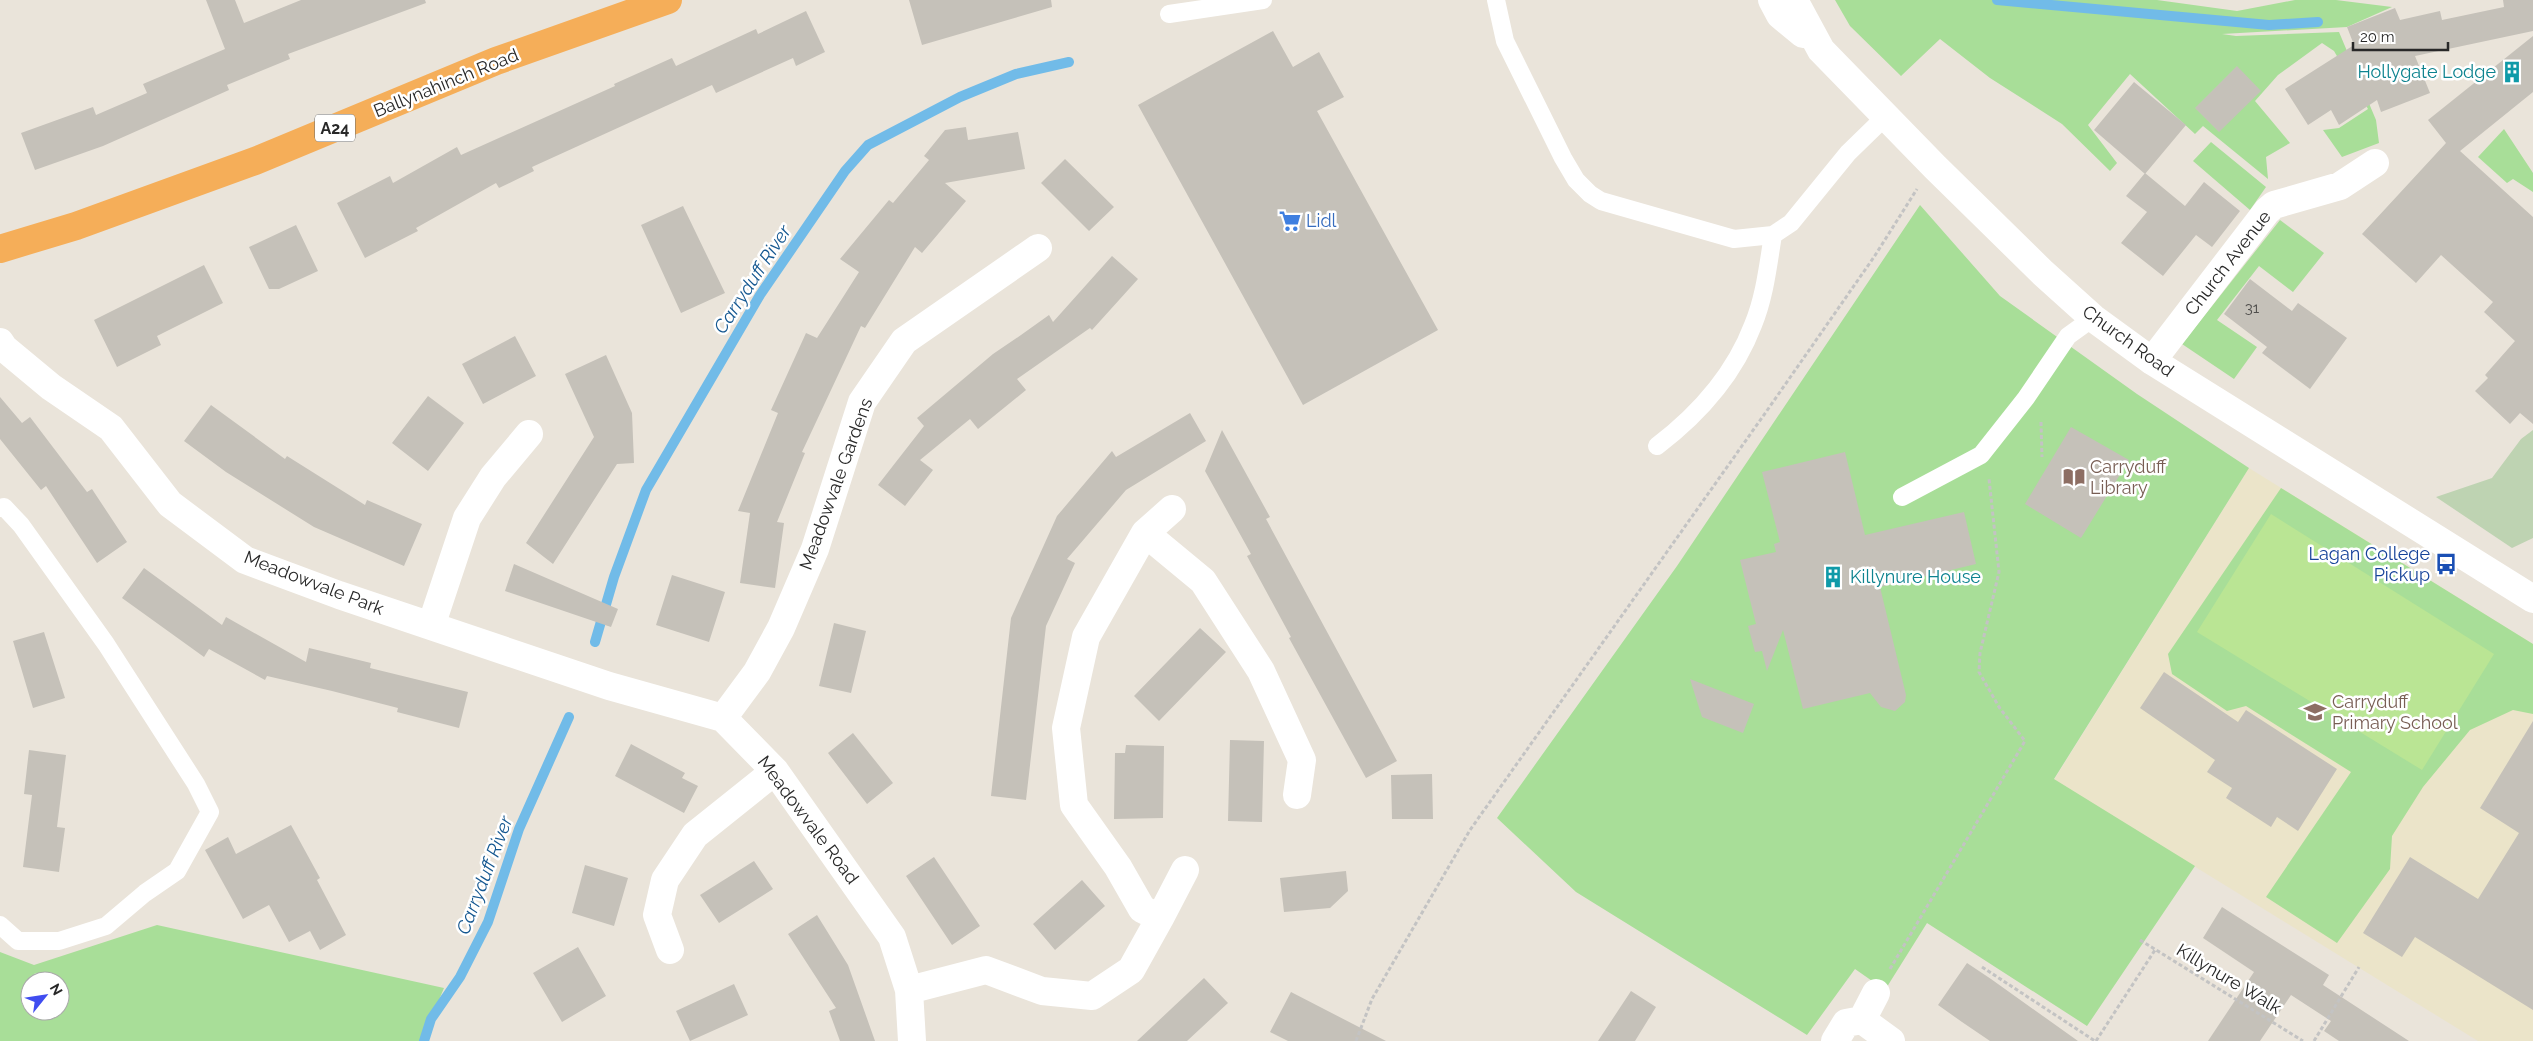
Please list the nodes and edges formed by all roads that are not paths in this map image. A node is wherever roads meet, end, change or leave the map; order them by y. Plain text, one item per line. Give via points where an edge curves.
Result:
1 (668, 0) edge
2 (1263, 0) edge
3 (1496, 0) edge
4 (1772, 0) edge
5 (1794, 0) edge
6 (1169, 14) dead end
7 (1821, 50) junction
8 (1886, 116) junction
9 (2375, 163) dead end
10 (1773, 235) junction
11 (1038, 248) dead end
12 (0, 249) edge
13 (2093, 318) junction
14 (0, 342) edge
15 (2152, 361) junction
16 (529, 434) dead end
17 (1657, 446) dead end
18 (1902, 497) dead end
19 (0, 508) edge
20 (1172, 509) dead end
21 (1145, 533) junction
22 (2533, 599) edge
23 (431, 626) junction
24 (609, 686) joint
25 (723, 718) junction
26 (775, 771) junction
27 (1297, 795) dead end
28 (1185, 870) dead end
29 (1160, 918) junction
30 (0, 926) edge
31 (670, 950) dead end
32 (909, 990) junction
33 (1876, 993) road end
34 (1848, 1028) edge
35 (912, 1041) edge
36 (1891, 1041) edge

1 - 12 highway, Ballynahinch Road / A24 via 496,61 255,161 76,226
2 - 6 lane
3 - 10 lane via 1505,41 1563,158 1576,180 1590,194 1601,201 1734,239
4 - 7 street via 1780,15
5 - 7 street, Church Road
7 - 8 street, Church Road
8 - 10 lane via 1848,153 1791,223
8 - 13 street, Church Road via 2043,273
9 - 15 street, Church Avenue via 2340,186 2274,205 2267,211
10 - 17 lane via 1763,294 1753,326 1721,386 1686,424
11 - 25 street, Meadowvale Gardens via 904,341 862,402 815,549 781,628 757,672
13 - 15 street, Church Road
13 - 18 lane via 2068,336 2026,398 1981,455
14 - 23 street, Meadowvale Park via 51,387 111,428 170,504 245,560
15 - 22 street, Church Road
16 - 23 street via 493,477 466,518
19 - 30 lane via 4,507 21,525 106,644 196,784 210,812 177,872 145,893 106,926 59,940 18,941
20 - 21 street
21 - 27 street via 1203,580 1261,671 1302,760
21 - 29 street via 1086,637 1066,728 1074,805 1142,909
23 - 24 street, Meadowvale Park
24 - 25 street, Meadowvale Road
25 - 26 street, Meadowvale Road
26 - 31 street via 695,835 665,880 657,915
26 - 32 street, Meadowvale Road via 892,937
28 - 29 street
29 - 32 street via 1131,970 1092,996 1042,990 986,970
32 - 35 street, Meadowvale Road
33 - 34 street
34 - 36 street

